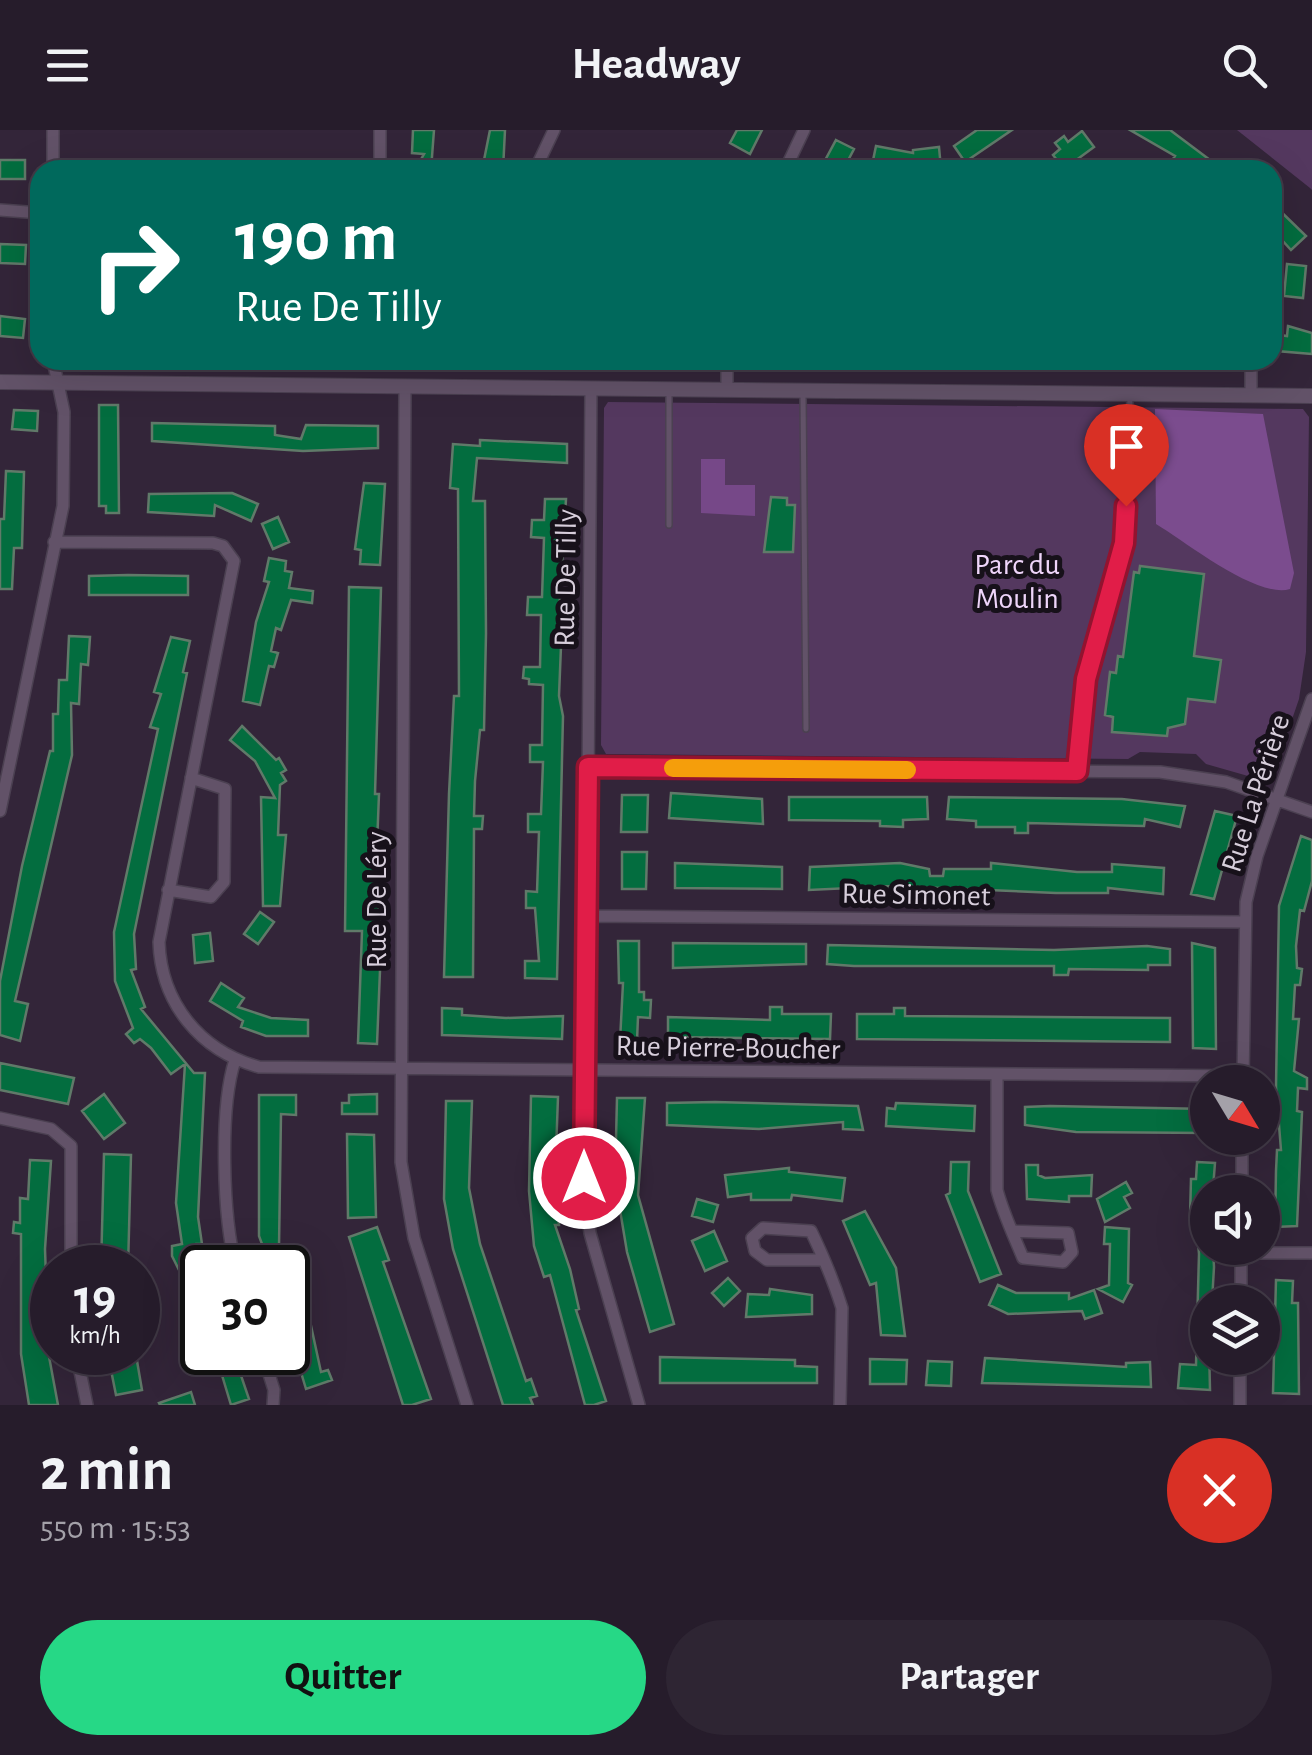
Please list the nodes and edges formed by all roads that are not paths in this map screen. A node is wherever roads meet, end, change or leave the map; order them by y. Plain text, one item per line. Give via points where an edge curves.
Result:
1 (54, 130) edge
2 (380, 130) edge
3 (554, 130) edge
4 (804, 130) edge
5 (53, 160) edge
6 (380, 160) edge
7 (540, 160) edge
8 (790, 160) edge
9 (0, 210) edge
10 (30, 212) edge
11 (55, 370) edge
12 (727, 370) edge
13 (1252, 370) edge
14 (0, 382) edge
15 (58, 383) junction
16 (405, 386) junction
17 (592, 388) junction
18 (670, 389) junction
19 (727, 390) junction
20 (803, 391) junction
21 (1130, 395) junction
22 (1251, 396) junction
23 (1312, 396) edge
24 (668, 525) dead end
25 (54, 542) junction
26 (1312, 699) edge
27 (806, 730) dead end
28 (588, 767) junction
29 (1077, 771) junction
30 (191, 778) junction
31 (1277, 799) junction
32 (0, 812) edge
33 (1312, 812) edge
34 (168, 890) junction
35 (587, 916) junction
36 (1245, 922) junction
37 (234, 1060) junction
38 (1243, 1065) edge
39 (401, 1068) junction
40 (585, 1070) junction
41 (998, 1075) junction
42 (1190, 1079) edge
43 (0, 1118) edge
44 (1012, 1232) junction
45 (71, 1245) edge
46 (232, 1245) edge
47 (1280, 1252) edge
48 (1312, 1254) edge
49 (824, 1260) junction
50 (81, 1375) edge
51 (269, 1375) edge
52 (1240, 1375) edge
53 (87, 1405) edge
54 (273, 1405) edge
55 (466, 1405) edge
56 (640, 1405) edge
57 (840, 1405) edge
58 (1240, 1405) edge

1 - 5 street
2 - 6 street
3 - 7 street
4 - 8 street
9 - 10 street
11 - 15 street
12 - 19 street
13 - 22 street
14 - 15 street
15 - 16 street
15 - 25 street via 64,490
16 - 17 street
16 - 39 street, Rue De Léry
17 - 18 street
17 - 28 street, Rue De Tilly
18 - 19 street
18 - 24 lane
19 - 20 street
20 - 21 street
20 - 27 lane
21 - 22 street
21 - 29 lane via 1124,543 1086,679
22 - 23 street
25 - 30 street via 214,543 230,552 234,573
25 - 32 street
26 - 31 street, Rue La Périère
28 - 29 street
28 - 35 street, Rue De Tilly
29 - 31 street via 1187,774
30 - 34 street
30 - 34 street via 225,790 224,882 211,897
31 - 33 street
31 - 36 street, Rue La Périère via 1252,873
34 - 37 street via 160,942 166,986 189,1025
35 - 36 street, Rue Simonet
35 - 40 street, Rue De Tilly
36 - 38 street, Rue La Périère
37 - 39 street, Rue Pierre-Boucher
37 - 46 street via 228,1084
39 - 40 street, Rue Pierre-Boucher
39 - 55 street, Rue De Léry via 404,1190
40 - 41 street, Rue Pierre-Boucher
40 - 56 street, Rue De Tilly via 587,1215
41 - 42 street, Rue Pierre-Boucher
41 - 44 street via 996,1180
43 - 45 street via 51,1129 71,1146
44 - 44 street via 1068,1233 1072,1252 1063,1262 1027,1261
47 - 48 street
49 - 49 street via 808,1229 763,1228 752,1238 767,1260
49 - 57 street via 842,1308
50 - 53 street
51 - 54 street
52 - 58 street

